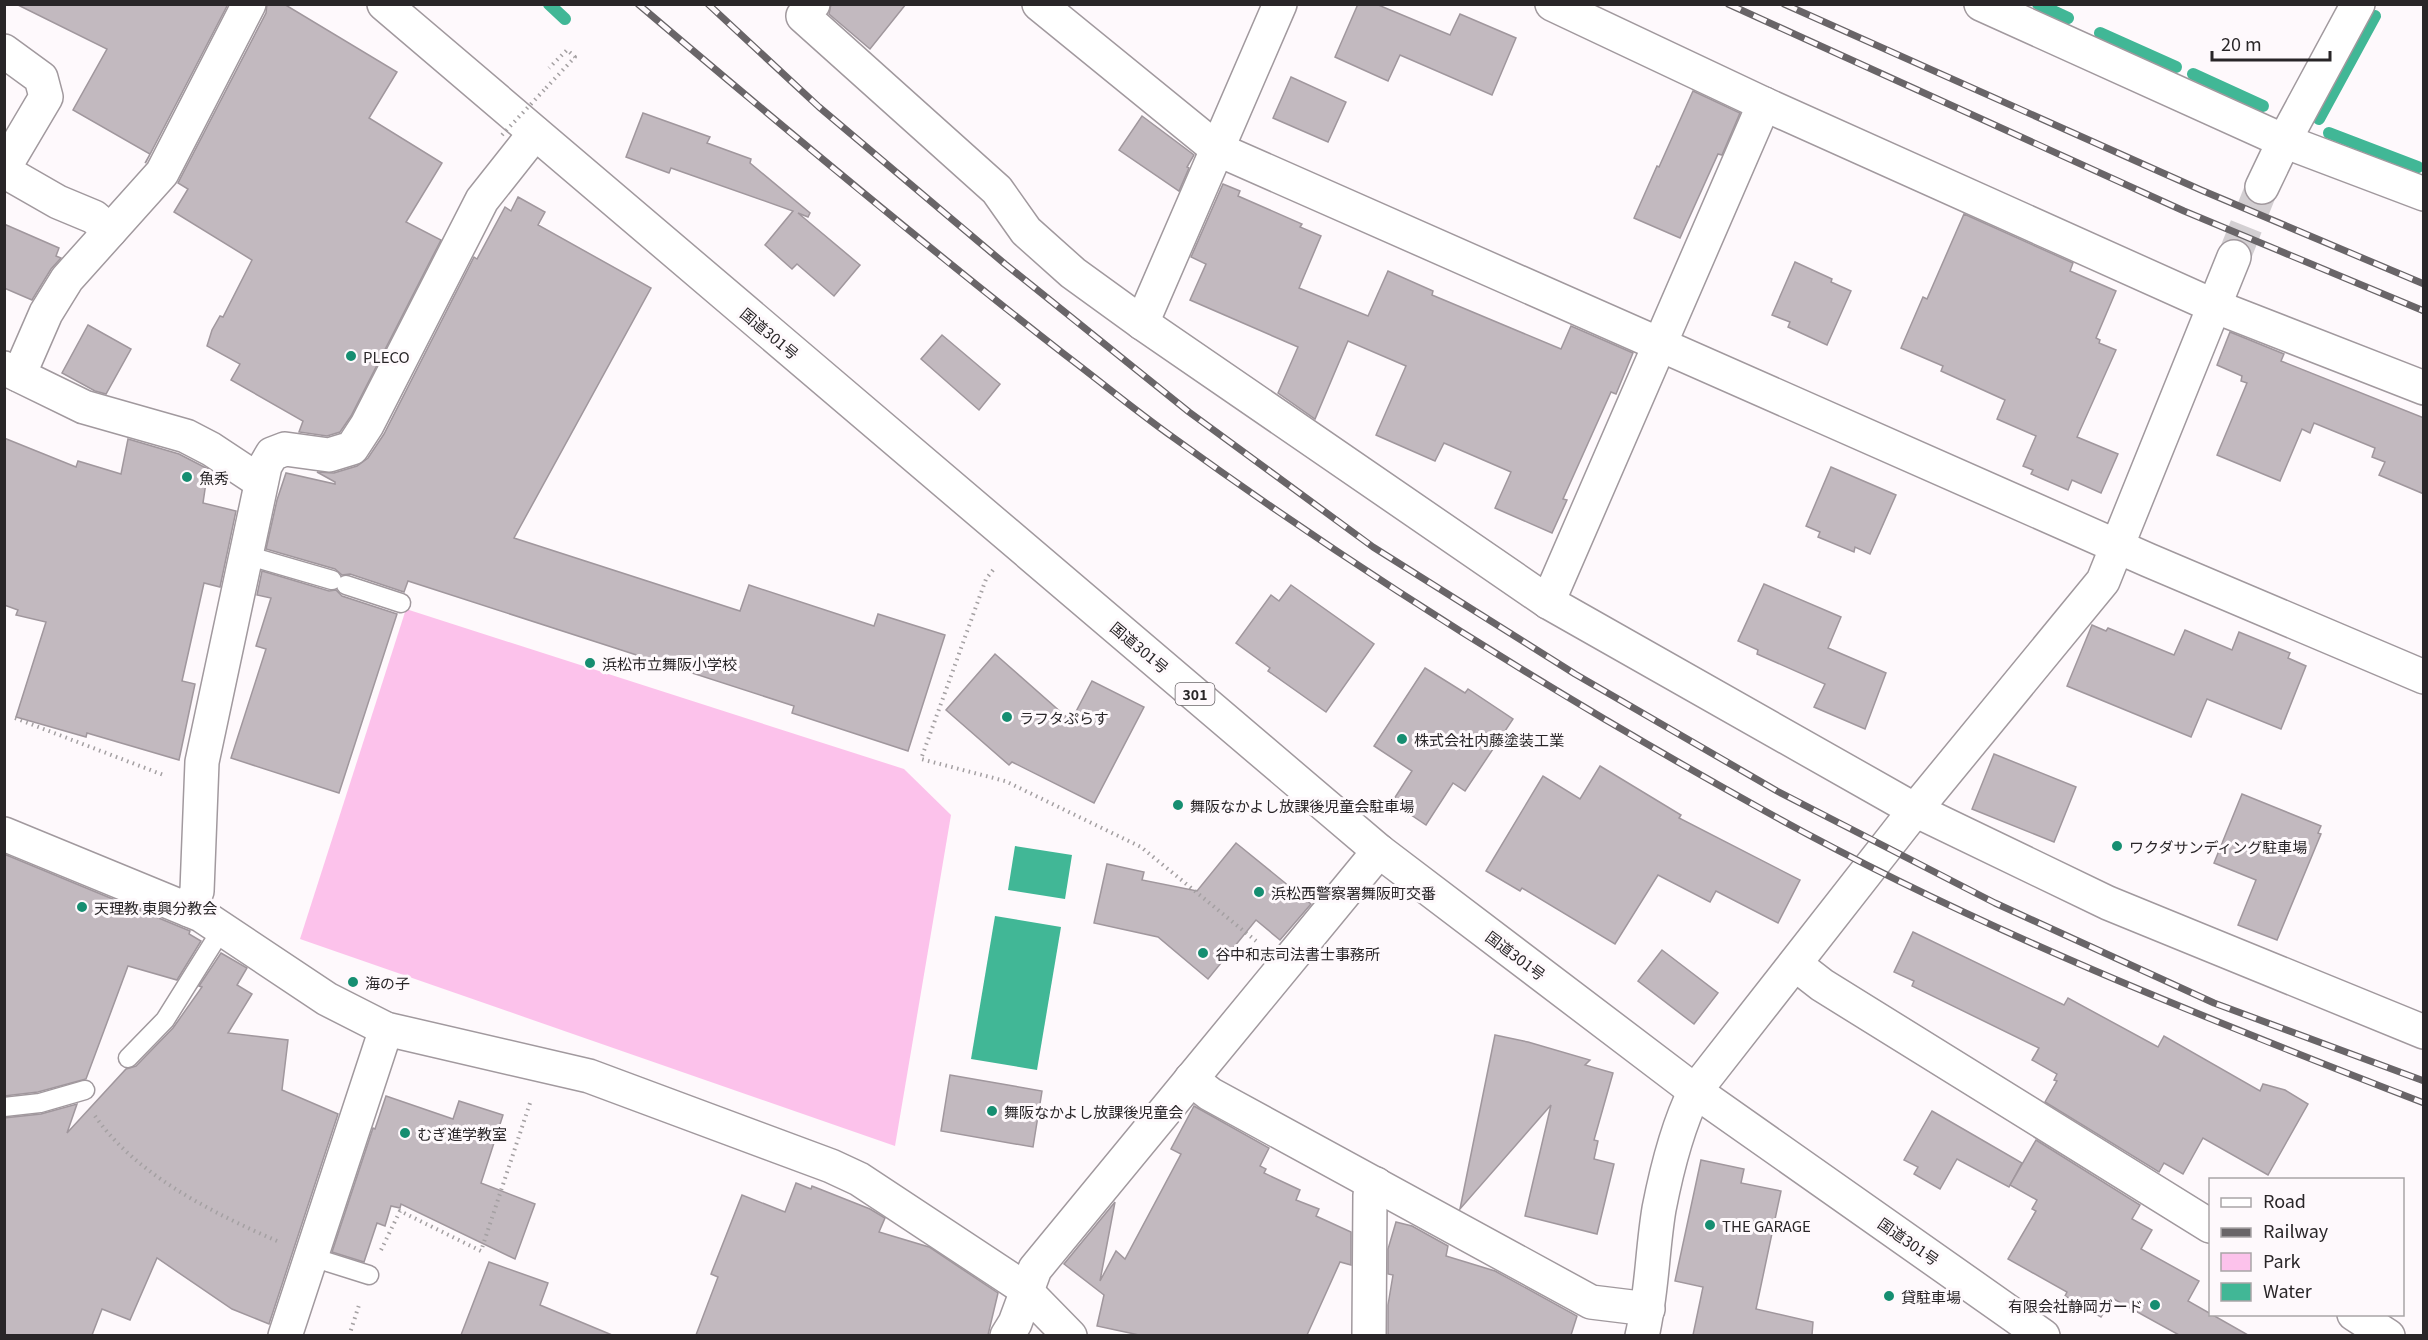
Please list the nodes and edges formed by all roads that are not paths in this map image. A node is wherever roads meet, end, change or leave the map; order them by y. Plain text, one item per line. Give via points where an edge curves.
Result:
1 (249, 4) edge
2 (384, 4) edge
3 (813, 4) edge
4 (1039, 4) edge
5 (1280, 4) edge
6 (1552, 4) edge
7 (1981, 4) edge
8 (2358, 4) edge
9 (4, 51) edge
10 (1764, 104) junction
11 (535, 133) junction
12 (2284, 141) junction
13 (1217, 149) junction
14 (4, 170) edge
15 (2262, 187) tunnel mouth
16 (2424, 194) edge
17 (110, 231) junction
18 (2234, 257) tunnel mouth
19 (2214, 306) junction
20 (1142, 323) junction
21 (1661, 343) junction
22 (12, 371) edge
23 (2424, 388) edge
24 (261, 482) junction
25 (2117, 546) junction
26 (246, 555) junction
27 (1548, 602) junction
28 (401, 603) dead end
29 (2424, 677) edge
30 (1915, 810) junction
31 (4, 834) edge
32 (1379, 851) junction
33 (189, 910) junction
34 (222, 928) junction
35 (1795, 964) junction
36 (386, 1029) junction
37 (2424, 1032) edge
38 (128, 1058) dead end
39 (1191, 1078) junction
40 (84, 1091) road end
41 (1695, 1091) junction
42 (4, 1107) edge
43 (1376, 1184) junction
44 (2209, 1225) edge
45 (312, 1257) junction
46 (369, 1275) road end
47 (1026, 1292) junction
48 (2357, 1316) edge
49 (1645, 1322) edge
50 (285, 1335) edge
51 (1007, 1335) edge
52 (1070, 1335) edge
53 (1369, 1335) edge
54 (2043, 1335) edge
55 (2388, 1335) edge

1 - 17 main road via 162,173
2 - 11 main road, 国道301号 / 301
3 - 20 main road via 803,16 997,190 1026,231 1073,273
4 - 13 main road
5 - 13 main road
6 - 10 main road
7 - 12 main road
8 - 12 main road
9 - 14 main road via 40,78 46,97
10 - 19 main road
10 - 21 main road
11 - 24 main road via 482,200 352,448 329,455 285,448 272,454
11 - 32 main road, 国道301号 / 301
12 - 15 main road
12 - 16 main road
13 - 20 main road
13 - 21 main road
14 - 17 main road via 58,202 94,217
17 - 22 main road via 67,279
18 - 19 main road
19 - 23 main road
19 - 25 main road
20 - 27 main road
21 - 25 main road
21 - 27 main road
22 - 24 main road via 84,407 186,436
24 - 26 main road
25 - 29 main road
25 - 30 main road via 2103,581
26 - 28 lane
26 - 33 main road via 202,762 197,891
27 - 30 main road
30 - 35 main road
30 - 37 main road via 2108,903
31 - 33 main road
32 - 39 main road
32 - 41 main road, 国道301号 / 301
33 - 34 main road
34 - 36 main road via 327,999
34 - 38 lane via 165,1020
35 - 41 main road
35 - 44 main road via 1822,985
36 - 45 main road
36 - 47 main road via 588,1076 831,1166 859,1179
39 - 43 main road via 1210,1094
39 - 47 main road via 1035,1269
40 - 42 lane via 40,1103
41 - 49 main road via 1681,1118 1659,1209
41 - 54 main road, 国道301号 / 301
43 - 49 main road via 1591,1302
43 - 53 main road via 1370,1195
45 - 46 lane
45 - 50 main road
47 - 51 main road
47 - 52 main road
48 - 55 main road

